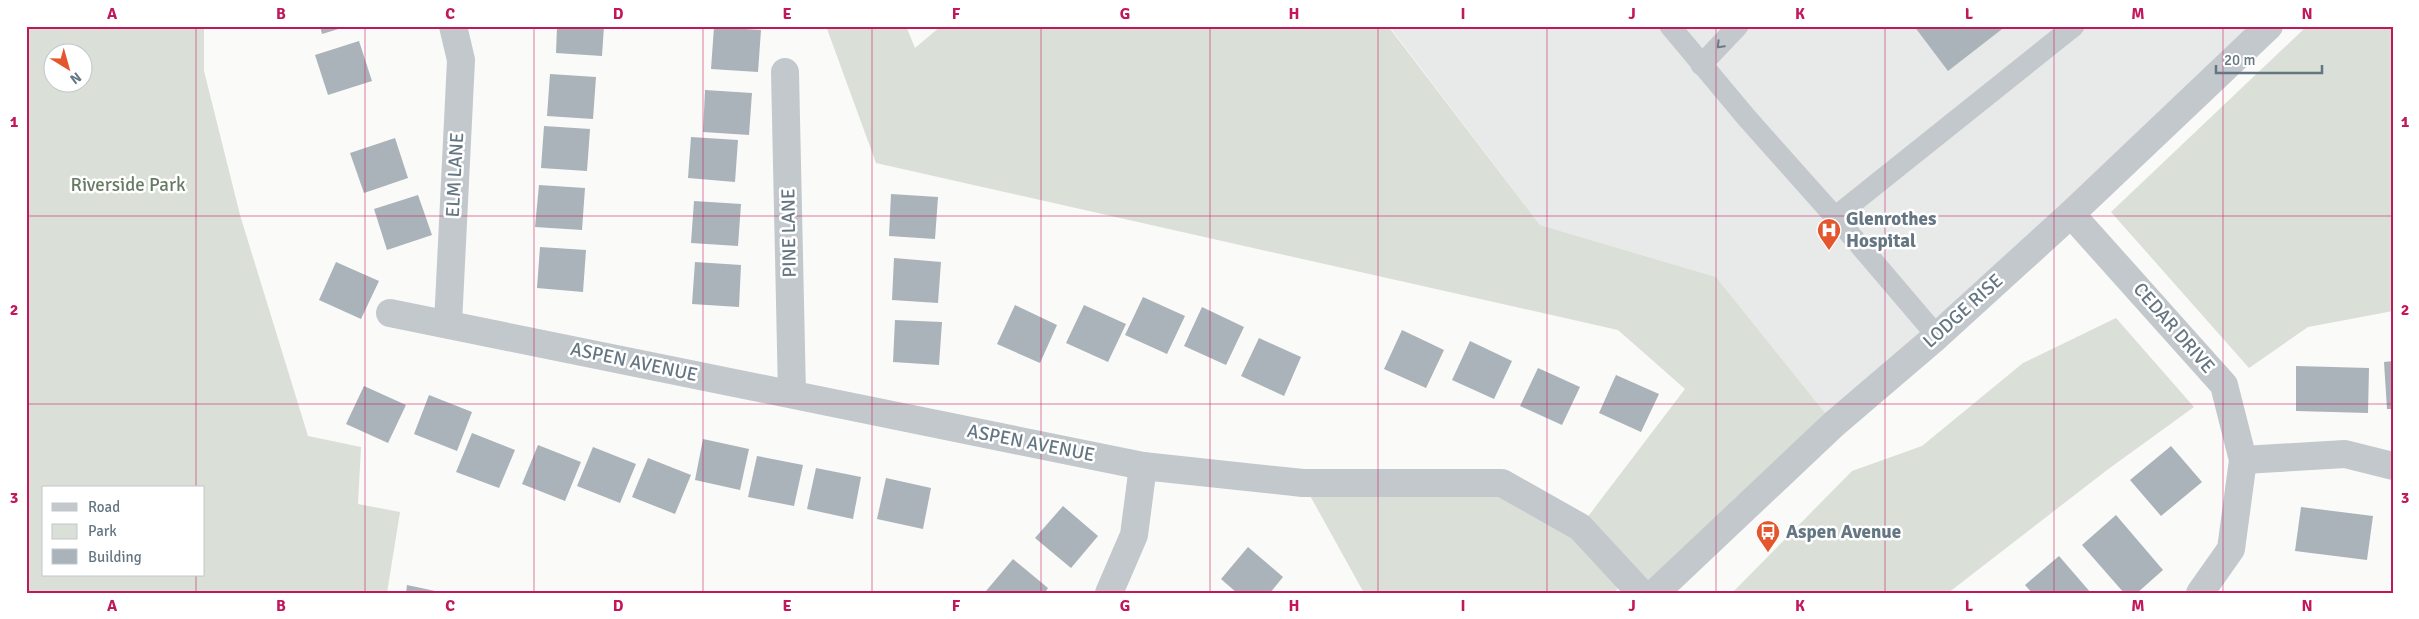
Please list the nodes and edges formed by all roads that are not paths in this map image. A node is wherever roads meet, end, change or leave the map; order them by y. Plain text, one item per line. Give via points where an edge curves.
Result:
1 (453, 26) edge
2 (1670, 26) edge
3 (1738, 26) edge
4 (2074, 26) edge
5 (2269, 26) edge
6 (1701, 65) junction
7 (785, 72) dead end
8 (2071, 214) junction
9 (1835, 217) junction
10 (390, 313) dead end
11 (448, 324) junction
12 (1937, 336) junction
13 (792, 394) junction
14 (2243, 460) junction
15 (1143, 466) junction
16 (2393, 466) edge
17 (1109, 593) edge
18 (1641, 593) edge
19 (1655, 593) edge
20 (2200, 593) edge

1 - 11 street, ELM LANE via 461,60
2 - 6 lane
3 -> 6 lane
4 - 9 lane
5 - 8 street, LODGE RISE
6 - 9 lane
7 - 13 street, PINE LANE
8 - 12 street, LODGE RISE
8 - 14 street, CEDAR DRIVE via 2224,385
9 - 12 lane
10 - 11 street, ASPEN AVENUE
11 - 13 street, ASPEN AVENUE
12 - 19 street, LODGE RISE via 1834,424
13 - 15 street, ASPEN AVENUE
14 - 16 street via 2345,454
14 - 20 street, CEDAR DRIVE via 2231,549
15 - 17 street via 1134,535
15 - 18 street, ASPEN AVENUE via 1303,483 1502,483 1580,527

